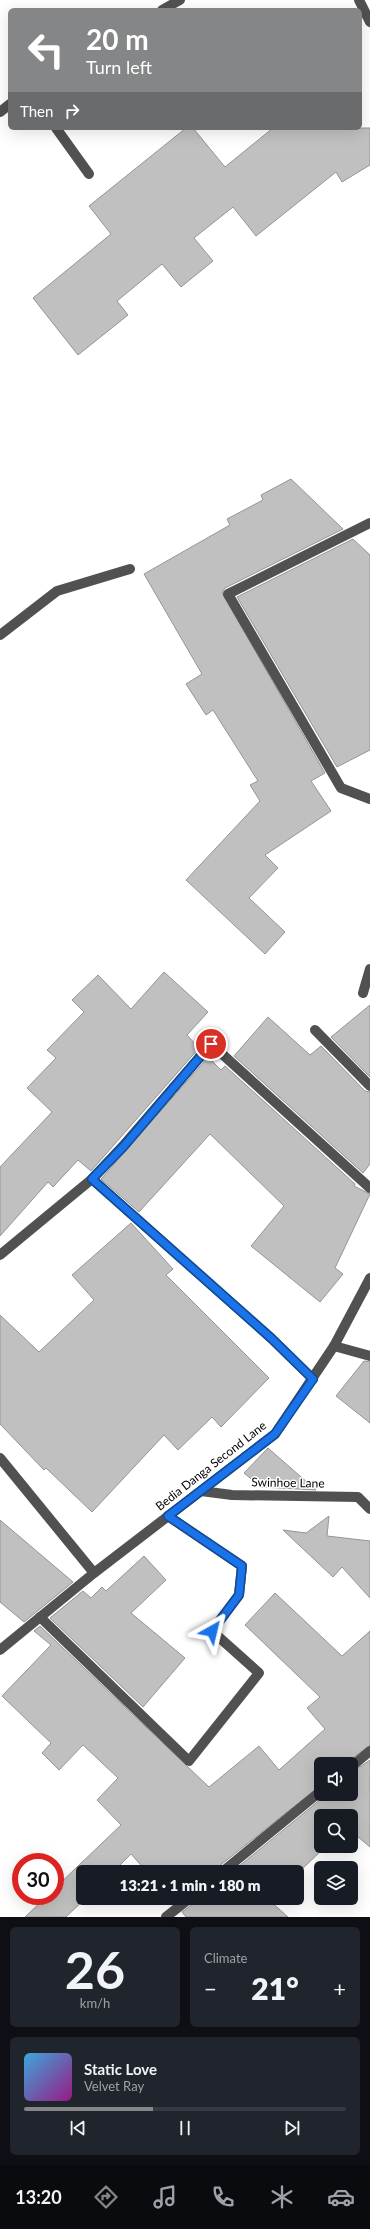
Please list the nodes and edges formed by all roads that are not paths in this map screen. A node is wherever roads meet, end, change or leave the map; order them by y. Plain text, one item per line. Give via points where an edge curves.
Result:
1 (180, 0) edge
2 (359, 0) edge
3 (166, 8) edge
4 (370, 22) edge
5 (8, 106) edge
6 (0, 112) edge
7 (57, 130) edge
8 (90, 174) dead end
9 (370, 523) edge
10 (130, 569) dead end
11 (0, 635) edge
12 (370, 799) edge
13 (370, 968) edge
14 (363, 992) dead end
15 (315, 1030) dead end
16 (370, 1086) edge
17 (92, 1179) junction
18 (370, 1188) edge
19 (0, 1255) edge
20 (370, 1278) edge
21 (334, 1346) junction
22 (370, 1356) edge
23 (313, 1379) junction
24 (0, 1458) edge
25 (201, 1491) junction
26 (370, 1509) edge
27 (168, 1516) junction
28 (94, 1573) junction
29 (40, 1617) junction
30 (0, 1650) edge
31 (370, 1751) edge
32 (358, 1761) edge
33 (314, 1797) edge
34 (231, 1865) edge
35 (181, 1905) edge
36 (166, 1917) edge

1 - 3 street
2 - 4 street
5 - 6 street
7 - 8 street
9 - 12 street via 228,594 341,788
10 - 11 street via 57,591
13 - 14 street
15 - 16 street
17 - 18 street via 124,1146 211,1044
17 - 19 street
17 - 23 street via 271,1338
20 - 21 street, Bedia Danga Second Lane
21 - 22 street
21 - 23 street, Bedia Danga Second Lane
23 - 25 street, Bedia Danga Second Lane via 275,1434
24 - 28 street
25 - 26 street, Swinhoe Lane via 358,1497
25 - 27 street, Bedia Danga Second Lane
27 - 28 street, Bedia Danga Second Lane
27 - 29 street via 242,1566 239,1595 212,1631 259,1673 189,1761
28 - 29 street
29 - 30 street
31 - 32 street
33 - 34 street
35 - 36 street

